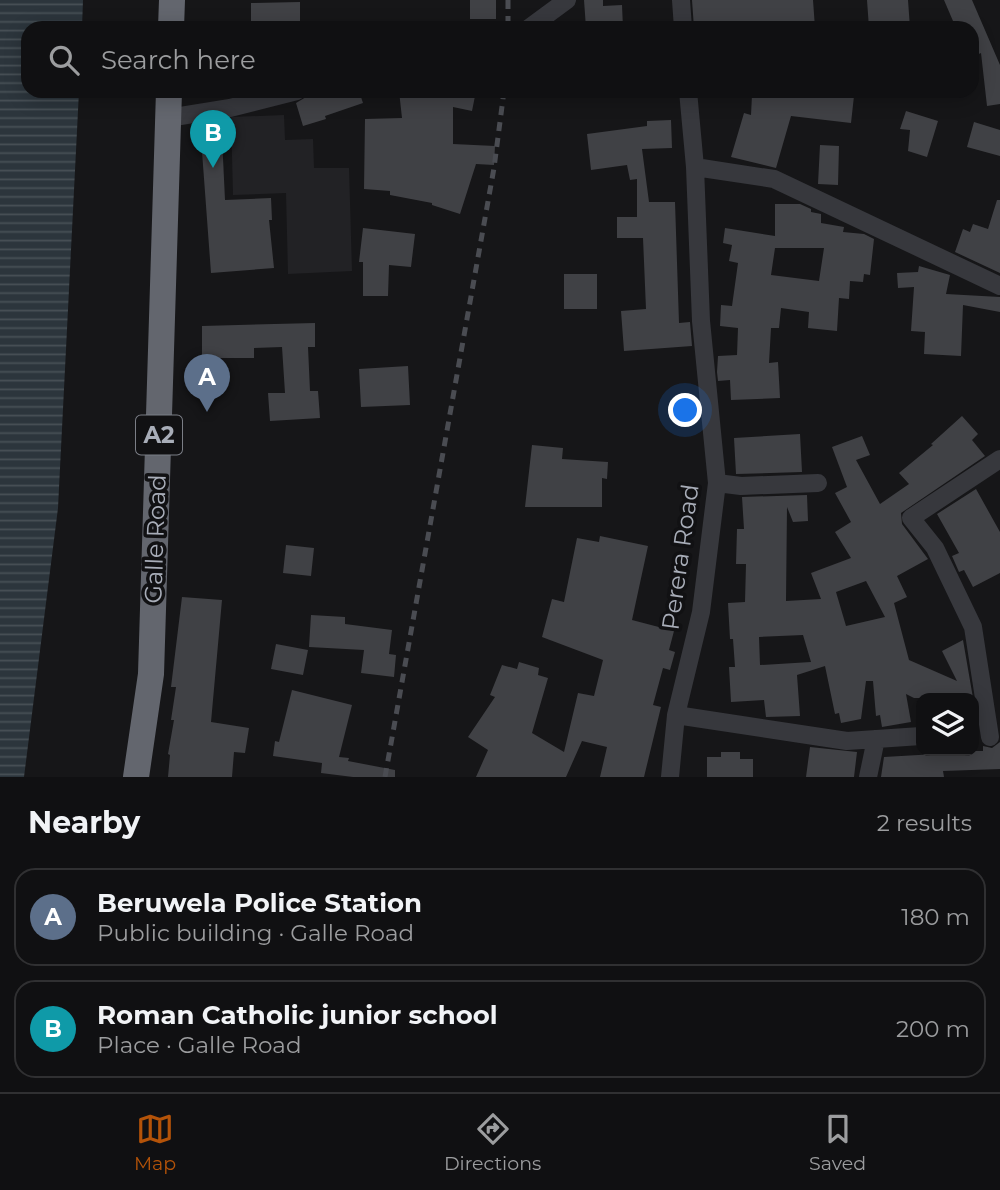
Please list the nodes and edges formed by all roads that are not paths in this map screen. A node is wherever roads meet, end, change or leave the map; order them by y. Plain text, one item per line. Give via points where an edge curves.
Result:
1 (172, 0) edge
2 (567, 0) edge
3 (681, 0) edge
4 (171, 21) edge
5 (538, 21) edge
6 (682, 21) edge
7 (169, 98) edge
8 (269, 98) edge
9 (689, 98) edge
10 (168, 118) junction
11 (695, 167) junction
12 (1000, 286) edge
13 (1000, 460) edge
14 (717, 483) junction
15 (818, 483) dead end
16 (676, 715) junction
17 (916, 736) edge
18 (988, 737) edge
19 (876, 739) junction
20 (136, 777) edge
21 (670, 777) edge
22 (869, 777) edge

1 - 4 highway
2 - 5 street
3 - 6 street
7 - 10 highway, Galle Road / A2
8 - 10 street
9 - 11 street, Perera Road
10 - 20 highway, Galle Road / A2 via 151,674
11 - 12 street via 774,179
11 - 14 street, Perera Road via 701,321
13 - 18 street via 911,518 936,548 973,627
14 - 15 street
14 - 16 street, Perera Road via 701,612
16 - 19 street via 831,739
16 - 21 street, Perera Road
17 - 19 street
19 - 22 street

